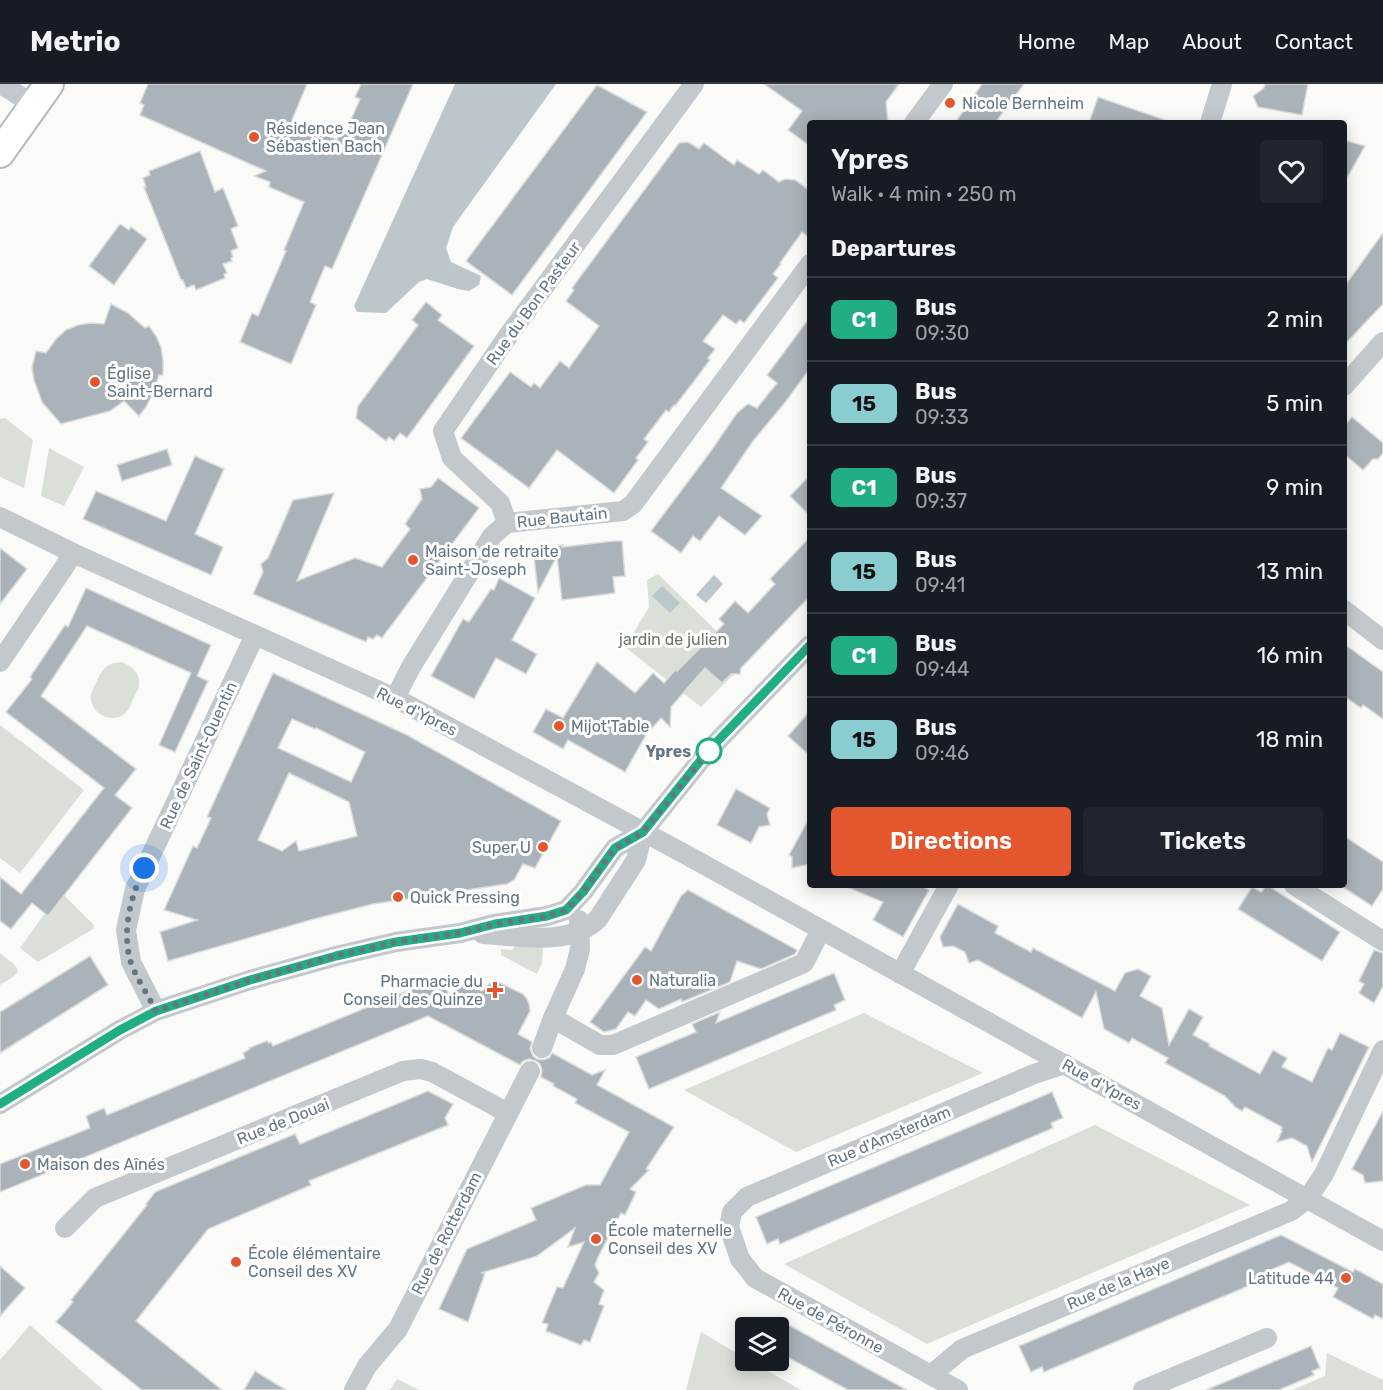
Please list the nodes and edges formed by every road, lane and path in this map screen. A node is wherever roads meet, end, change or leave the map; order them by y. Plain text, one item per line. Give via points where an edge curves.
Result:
1 (1, 84) edge
2 (694, 84) edge
3 (943, 84) edge
4 (1221, 84) edge
5 (42, 95) edge
6 (916, 120) edge
7 (1211, 120) edge
8 (0, 153) edge
9 (807, 268) edge
10 (1383, 342) edge
11 (1347, 383) edge
12 (0, 517) edge
13 (507, 523) junction
14 (73, 553) junction
15 (1347, 612) edge
16 (255, 635) junction
17 (1383, 640) edge
18 (807, 648) edge
19 (0, 662) edge
20 (395, 698) junction
21 (643, 832) junction
22 (947, 888) edge
23 (1299, 888) edge
24 (583, 892) junction
25 (820, 930) junction
26 (580, 931) junction
27 (460, 933) junction
28 (1383, 941) edge
29 (900, 974) junction
30 (156, 1011) junction
31 (553, 1018) junction
32 (542, 1048) dead end
33 (1383, 1050) edge
34 (1065, 1064) junction
35 (530, 1071) dead end
36 (0, 1104) edge
37 (508, 1113) junction
38 (1308, 1198) junction
39 (729, 1227) joint
40 (65, 1228) dead end
41 (1383, 1241) edge
42 (1267, 1338) dead end
43 (931, 1375) junction
44 (354, 1390) edge
45 (958, 1390) edge
46 (1143, 1390) edge

1 - 5 street
2 - 13 street, Rue du Bon Pasteur via 510,333 443,431 452,458 500,503
3 - 6 street
4 - 7 street
5 - 8 street
9 - 13 street, Rue Bautain via 633,504 623,511
10 - 11 street
12 - 14 street, Rue d'Ypres
13 - 20 street, Rue Bautain via 492,536
14 - 16 street, Rue d'Ypres
14 - 19 street
15 - 17 street
16 - 20 street, Rue d'Ypres
16 - 30 street, Rue de Saint-Quentin via 135,889 126,930 130,962
18 - 21 street via 709,750
20 - 21 street, Rue d'Ypres
21 - 24 street via 615,848
21 - 25 street, Rue d'Ypres
21 - 26 street via 633,866 598,919
22 - 29 street
23 - 28 street
24 - 26 street via 578,913
24 - 27 street via 566,910
25 - 29 street, Rue d'Ypres
25 - 31 street via 804,963 613,1045 600,1045
26 - 27 street via 550,938
26 - 31 street via 575,969
27 - 30 street via 336,956
29 - 34 street, Rue d'Ypres
30 - 36 street
31 - 32 street
33 - 38 street via 1324,1174
34 - 38 street, Rue d'Ypres
34 - 39 street, Rue d'Amsterdam via 747,1197 732,1212
35 - 37 street, Rue de Rotterdam
37 - 40 street, Rue de Douai via 432,1072 403,1071 95,1198
37 - 44 street, Rue de Rotterdam via 398,1329 367,1366
38 - 41 street, Rue d'Ypres
38 - 43 street, Rue de la Haye via 1291,1211 962,1349
39 - 43 street, Rue de Péronne via 740,1259 755,1278
42 - 46 street
43 - 45 street, Rue de Péronne

